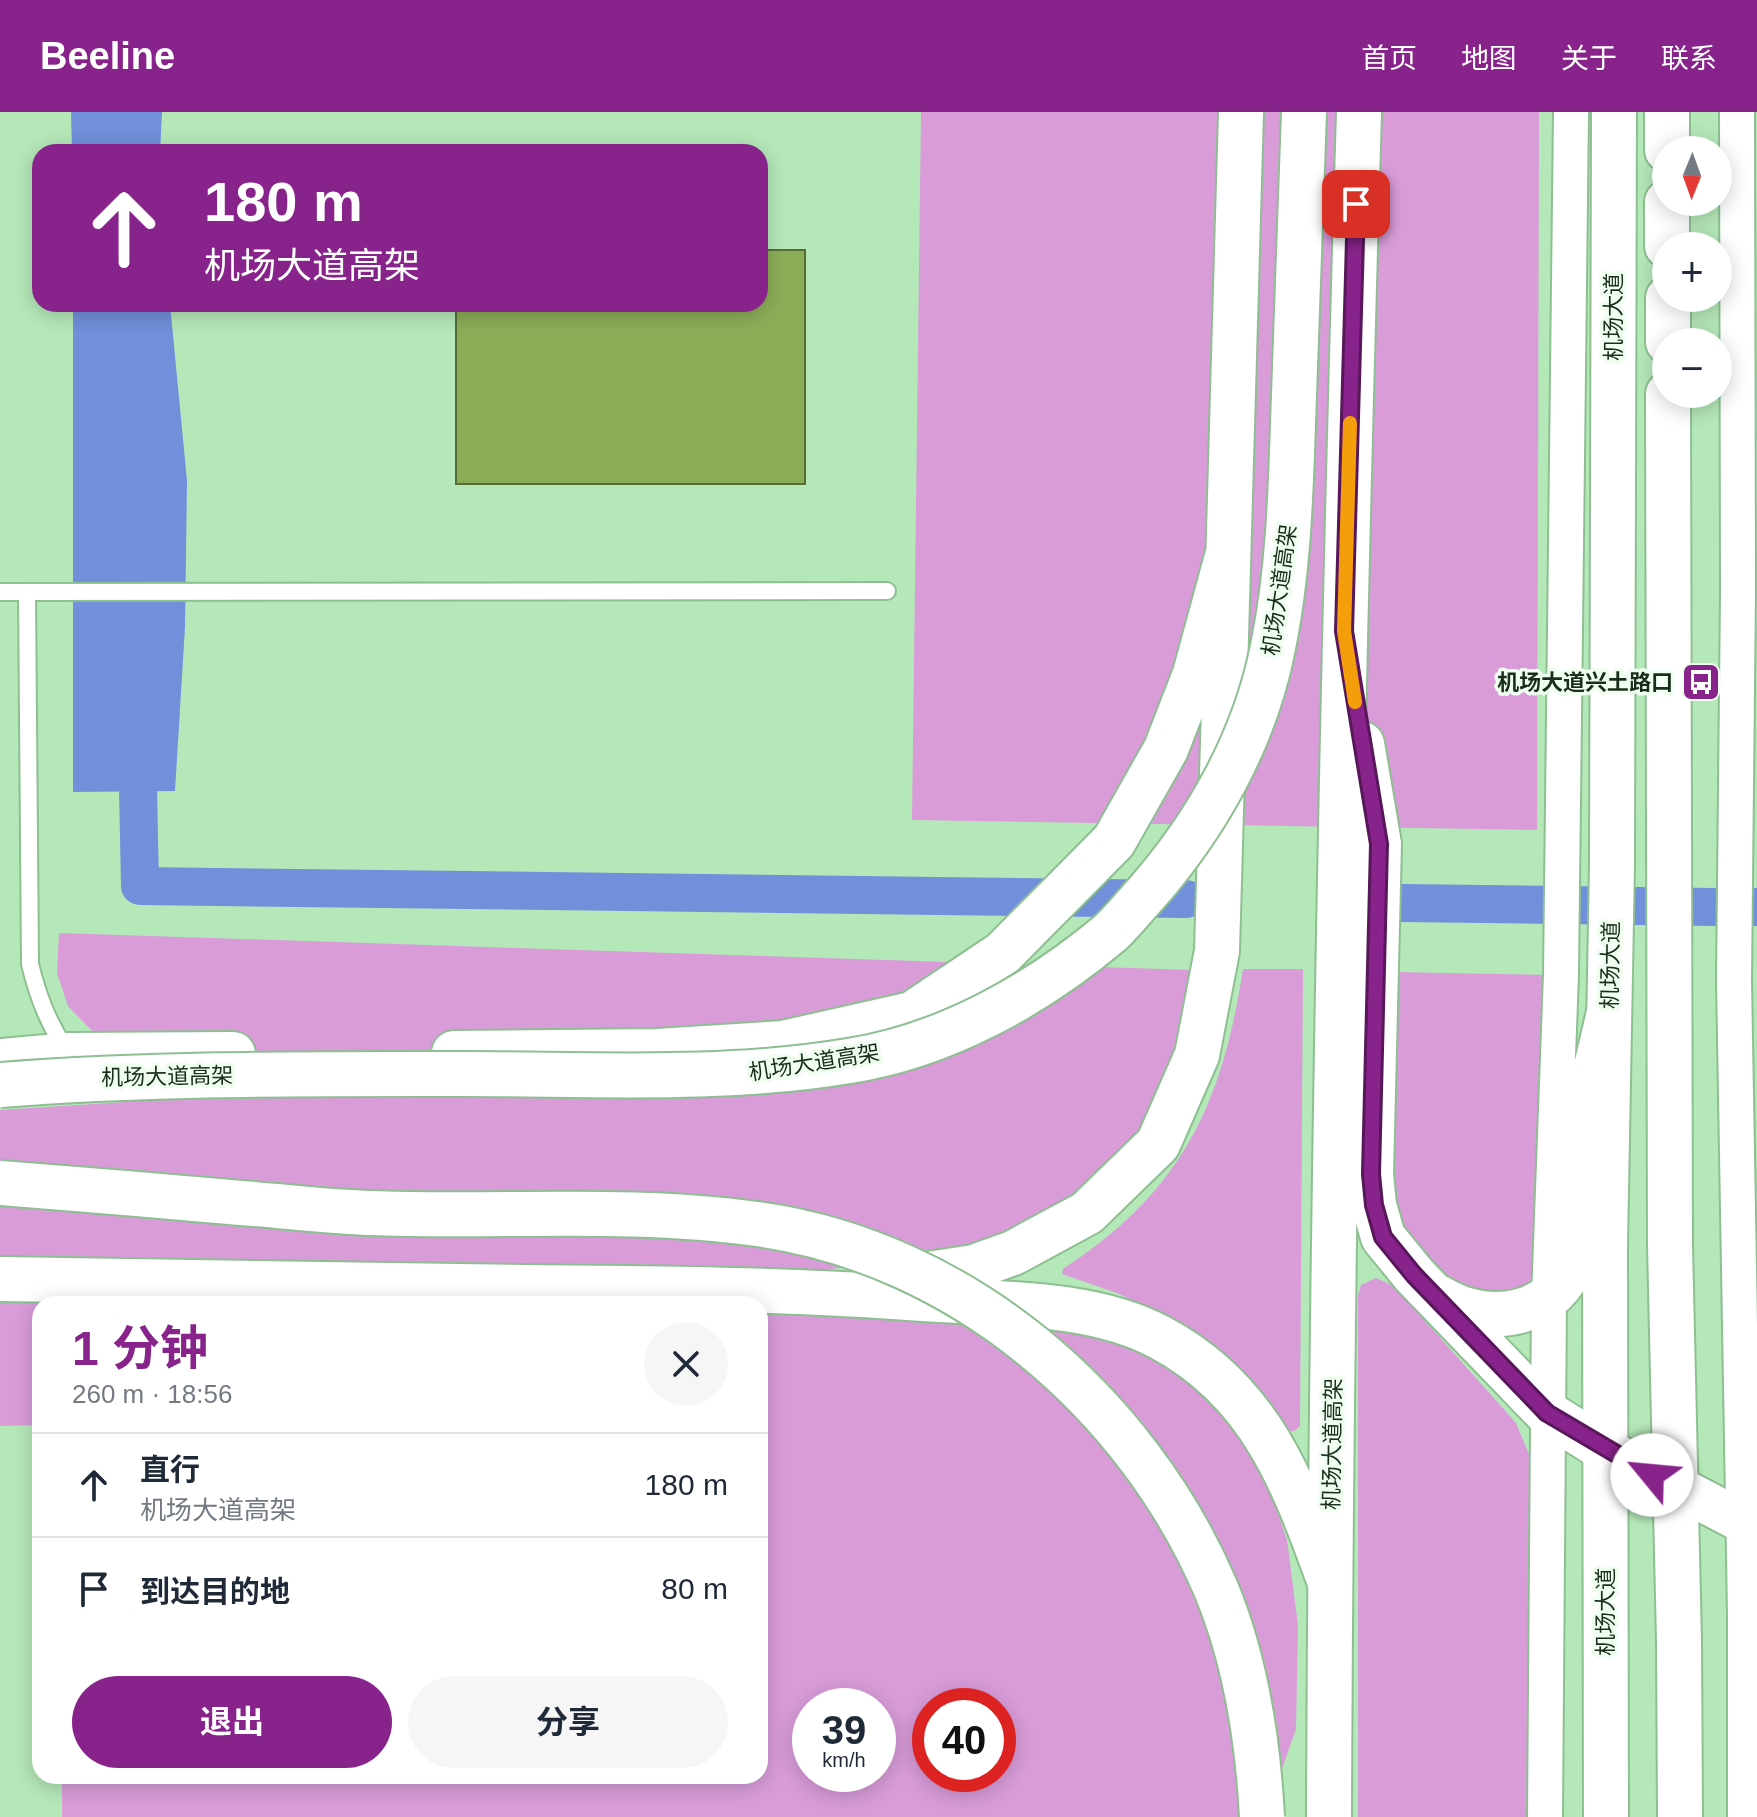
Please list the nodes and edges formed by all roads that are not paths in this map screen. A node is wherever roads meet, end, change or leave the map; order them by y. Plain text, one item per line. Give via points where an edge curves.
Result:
1 (1241, 112) edge
2 (1304, 112) edge
3 (1359, 112) edge
4 (1571, 112) edge
5 (1614, 112) edge
6 (1667, 112) edge
7 (1737, 112) edge
8 (1667, 136) edge
9 (1668, 408) edge
10 (1228, 553) junction
11 (887, 591) dead end
12 (0, 592) edge
13 (27, 592) junction
14 (1344, 631) junction
15 (1609, 993) junction
16 (69, 1055) junction
17 (0, 1061) edge
18 (0, 1085) edge
19 (0, 1183) edge
20 (1414, 1275) junction
21 (0, 1279) edge
22 (819, 1291) junction
23 (1549, 1298) junction
24 (1547, 1413) junction
25 (1606, 1450) junction
26 (1675, 1487) junction
27 (1750, 1526) edge
28 (1330, 1583) junction
29 (1262, 1817) edge
30 (1329, 1817) edge
31 (1545, 1817) edge
32 (1606, 1817) edge
33 (1680, 1817) edge
34 (1745, 1817) edge

1 - 10 main road
2 - 18 main road, 机场大道高架, bridge via 1291,494 1272,651 1248,731 1214,801 1171,865 1112,931 1023,996 943,1036 854,1061 748,1074 226,1074
3 - 14 main road, 机场大道高架
4 - 23 street via 1561,975
5 - 15 main road, 机场大道
6 - 8 main road
7 - 27 street via 1734,980
9 - 26 main road
10 - 16 main road via 1195,674 1166,749 1114,841 1003,953 912,1014 783,1043 658,1051
10 - 22 main road via 1217,951 1197,1055 1158,1144 1087,1213 1013,1253 974,1267
11 - 13 lane
12 - 13 lane
13 - 16 lane via 30,964 49,1023
14 - 20 main road via 1379,844 1374,1205 1383,1237
14 - 28 main road, 机场大道高架
15 - 23 main road via 1579,1151 1576,1254
15 - 25 main road, 机场大道
16 - 17 main road
19 - 29 main road, bridge via 368,1213 674,1216 760,1224 842,1243 903,1266 1022,1335 1077,1385 1149,1468 1217,1591 1239,1657 1255,1726
20 - 23 main road via 1442,1299 1491,1316 1522,1313
20 - 24 main road
21 - 22 main road
22 - 28 main road via 1055,1309 1110,1317 1160,1337 1210,1368 1264,1432 1297,1493
23 - 24 street
24 - 25 main road
24 - 31 street
25 - 26 street
25 - 32 main road, 机场大道
26 - 27 street
26 - 33 main road
27 - 34 street
28 - 30 main road, 机场大道高架

